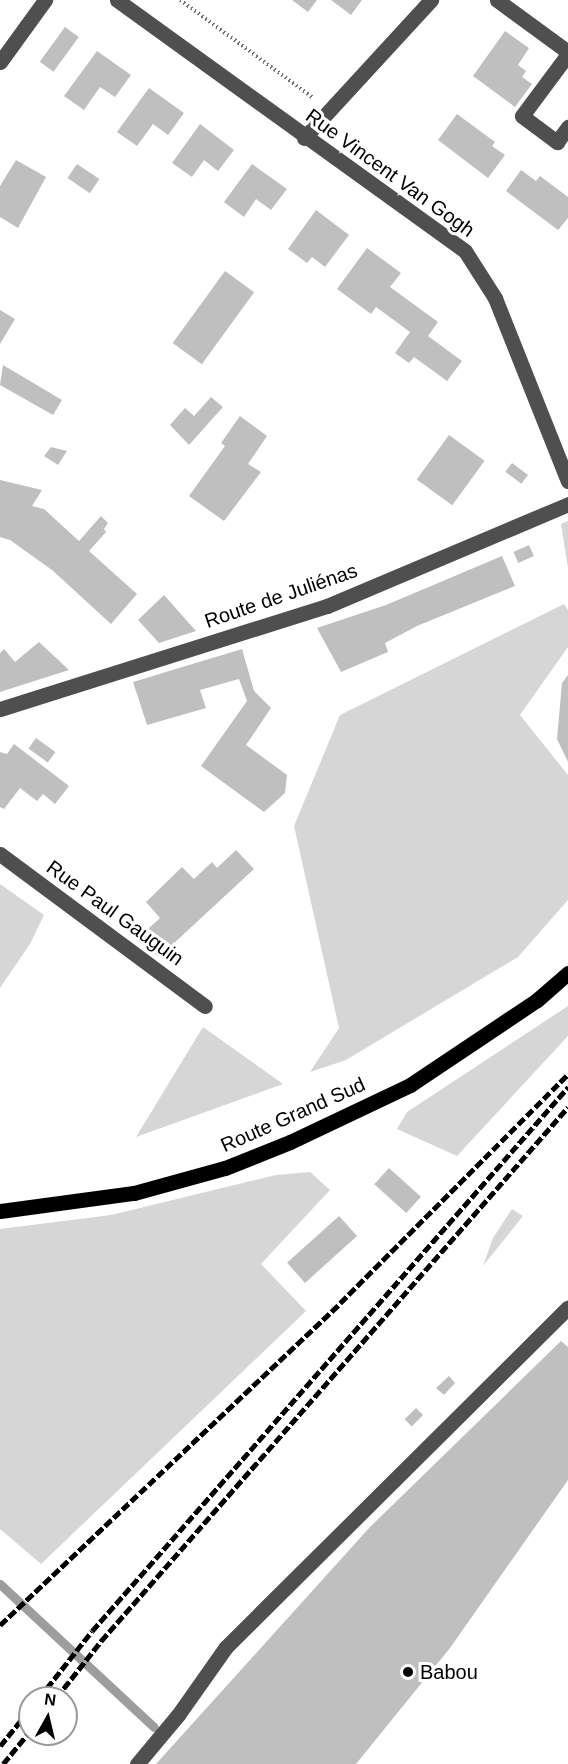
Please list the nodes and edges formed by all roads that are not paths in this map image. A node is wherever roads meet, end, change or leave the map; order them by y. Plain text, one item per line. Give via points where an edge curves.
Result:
1 (45, 0) edge
2 (117, 0) edge
3 (431, 0) edge
4 (497, 0) edge
5 (568, 53) edge
6 (0, 62) edge
7 (568, 127) edge
8 (304, 138) junction
9 (568, 480) edge
10 (568, 504) edge
11 (0, 709) edge
12 (0, 855) edge
13 (568, 973) edge
14 (205, 1006) dead end
15 (0, 1211) edge
16 (568, 1307) edge
17 (137, 1764) edge

1 - 6 street
2 - 8 street, Rue Vincent Van Gogh
3 - 8 street
4 - 5 street
5 - 7 street via 522,116 557,142
8 - 9 street, Rue Vincent Van Gogh via 465,251 478,266 495,298
10 - 11 street, Route de Juliénas via 327,606
12 - 14 street, Rue Paul Gauguin
13 - 15 main road, Route Grand Sud via 537,1000 410,1085 290,1142 225,1168 134,1192
16 - 17 street via 226,1647

